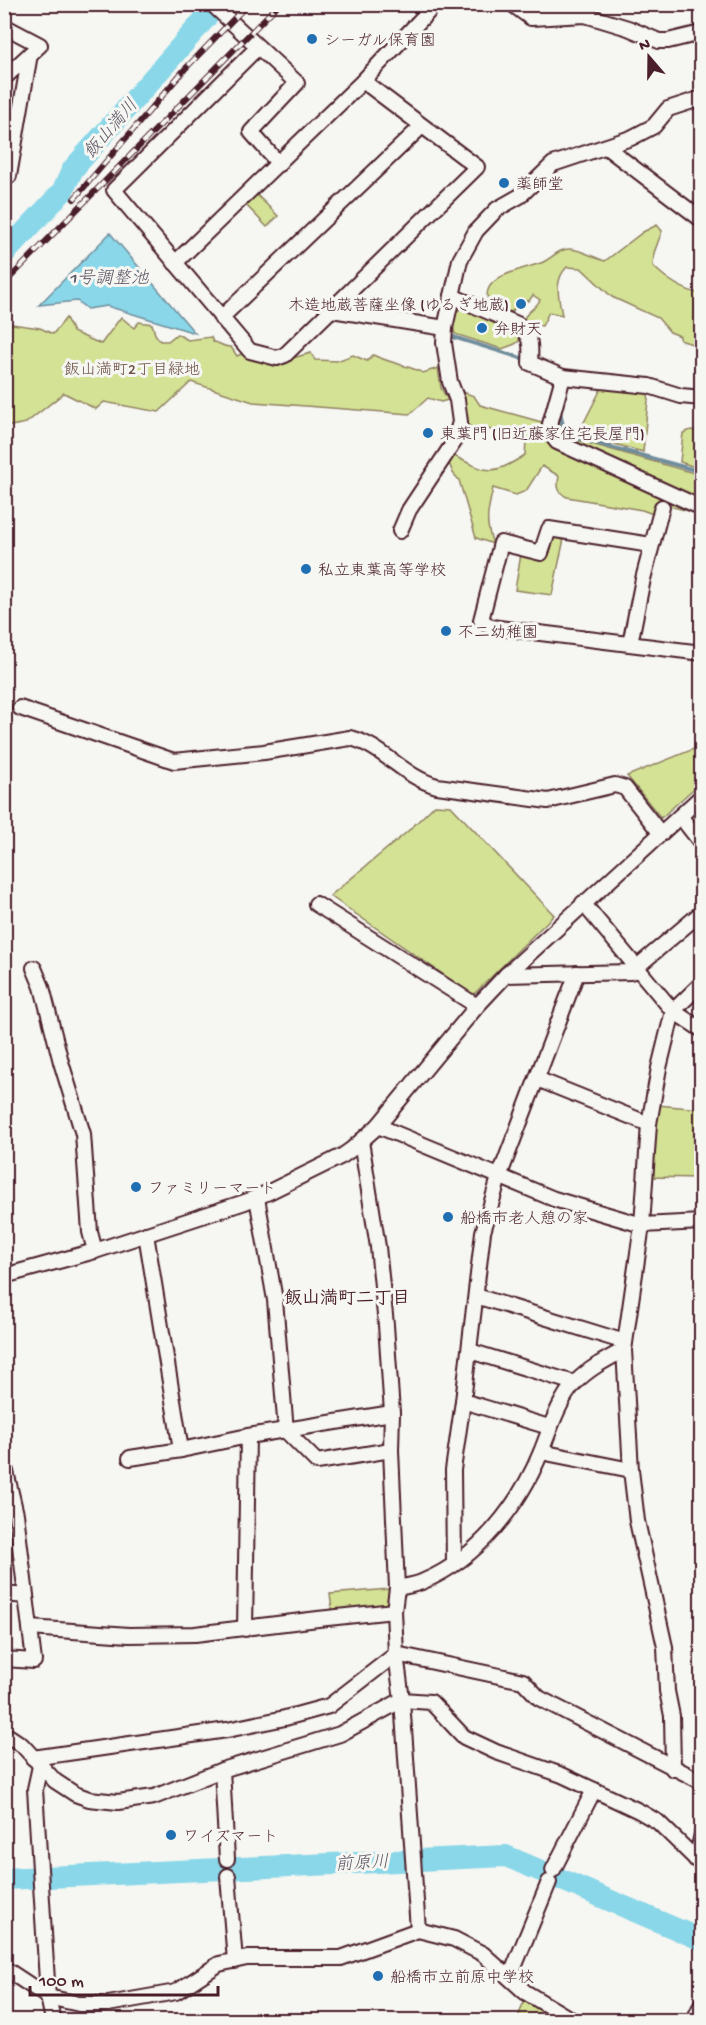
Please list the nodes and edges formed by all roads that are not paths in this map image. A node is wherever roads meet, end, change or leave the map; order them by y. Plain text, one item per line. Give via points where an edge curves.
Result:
1 (512, 4) edge
2 (216, 8) edge
3 (424, 8) edge
4 (4, 26) edge
5 (701, 32) edge
6 (258, 47) junction
7 (30, 54) junction
8 (4, 78) edge
9 (363, 81) junction
10 (702, 98) edge
11 (422, 126) junction
12 (606, 147) junction
13 (279, 164) junction
14 (4, 180) edge
15 (702, 220) edge
16 (176, 263) junction
17 (452, 296) junction
18 (333, 310) junction
19 (221, 318) junction
20 (445, 328) junction
21 (563, 377) junction
22 (702, 398) edge
23 (662, 507) dead end
24 (702, 508) edge
25 (400, 531) dead end
26 (651, 545) junction
27 (630, 644) junction
28 (702, 653) edge
29 (20, 708) dead end
30 (702, 796) edge
31 (680, 816) junction
32 (661, 834) junction
33 (702, 844) edge
34 (583, 903) junction
35 (316, 904) dead end
36 (702, 912) edge
37 (34, 968) dead end
38 (638, 968) junction
39 (577, 973) junction
40 (506, 975) junction
41 (702, 983) edge
42 (477, 1006) junction
43 (673, 1011) junction
44 (702, 1030) edge
45 (537, 1079) junction
46 (649, 1124) junction
47 (378, 1126) junction
48 (361, 1141) junction
49 (499, 1177) junction
50 (257, 1198) junction
51 (702, 1222) edge
52 (642, 1224) junction
53 (146, 1234) junction
54 (95, 1251) junction
55 (4, 1276) edge
56 (476, 1296) junction
57 (624, 1346) junction
58 (470, 1351) junction
59 (574, 1383) junction
60 (463, 1401) junction
61 (392, 1413) junction
62 (549, 1427) junction
63 (286, 1431) junction
64 (248, 1436) junction
65 (181, 1450) junction
66 (391, 1450) junction
67 (541, 1452) junction
68 (130, 1458) dead end
69 (4, 1462) edge
70 (631, 1470) junction
71 (454, 1564) junction
72 (397, 1588) junction
73 (4, 1594) edge
74 (26, 1596) junction
75 (394, 1611) junction
76 (30, 1628) junction
77 (244, 1629) junction
78 (396, 1654) junction
79 (4, 1659) edge
80 (402, 1700) junction
81 (4, 1736) edge
82 (37, 1762) junction
83 (673, 1769) junction
84 (222, 1770) junction
85 (702, 1782) edge
86 (594, 1790) junction
87 (702, 1834) edge
88 (227, 1859) dead end
89 (699, 1862) edge
90 (228, 1876) dead end
91 (418, 1930) junction
92 (235, 1960) junction
93 (4, 1968) edge
94 (510, 1977) junction
95 (48, 1997) junction
96 (702, 2003) edge
97 (53, 2020) edge
98 (572, 2020) edge
99 (694, 2020) edge

1 - 5 street via 531,18 585,15 659,41
2 - 6 street
3 - 9 street
4 - 7 street via 40,45
6 - 13 street via 297,82 251,132
6 - 16 street via 114,190
7 - 8 street
7 - 14 street via 9,176
9 - 11 street
9 - 13 street
10 - 12 street via 669,109 654,126
11 - 18 street via 477,167
11 - 19 street
12 - 15 street
12 - 17 street via 553,164 520,196 497,209 476,231 460,260
13 - 16 street
16 - 19 street
17 - 20 street
17 - 21 street via 517,324 530,340 530,363
18 - 19 street via 285,356 277,358 250,351
18 - 20 street
20 - 25 street via 450,382 460,422 454,442 409,510
21 - 22 street via 649,386
21 - 24 street via 550,424 557,442
23 - 26 street
26 - 27 street
26 - 27 street via 549,529 541,554 501,543 481,620 491,627
27 - 28 street
29 - 32 street via 174,761 350,738 362,741 409,774 437,786 548,801 615,785 625,788
30 - 31 street
31 - 32 street
31 - 33 street
32 - 34 street
34 - 38 street
34 - 40 street
35 - 42 street
36 - 38 street
37 - 54 street via 83,1134 90,1232
38 - 39 street via 631,972
38 - 43 street
39 - 40 street
39 - 45 street
40 - 42 street
41 - 43 street
42 - 47 street
43 - 44 street
43 - 46 street
45 - 46 street
45 - 49 street
46 - 52 street
47 - 48 street
47 - 49 street
48 - 50 street via 342,1156
48 - 61 street via 378,1247
49 - 52 street via 554,1199
49 - 56 street via 483,1232
50 - 53 street
50 - 63 street via 274,1300
51 - 52 street
52 - 57 street
53 - 54 street
53 - 65 street
54 - 55 street
56 - 57 street
56 - 58 street
57 - 59 street
57 - 70 street
58 - 59 street
58 - 60 street
59 - 62 street
60 - 62 street
60 - 71 street via 453,1470
61 - 63 street
61 - 66 street
62 - 67 street
63 - 64 street
63 - 66 street via 317,1462
64 - 65 street
64 - 77 street
65 - 68 street
66 - 72 street
67 - 70 street
67 - 71 street via 500,1522 477,1548
69 - 74 street via 16,1514
70 - 83 street via 637,1521 665,1647
71 - 72 street via 422,1582
72 - 75 street
73 - 74 street
74 - 76 street
75 - 77 street
75 - 78 street
76 - 77 street via 155,1635
76 - 79 street via 34,1661
78 - 80 street
78 - 82 street via 329,1706 227,1730
78 - 83 street via 523,1681 539,1698
80 - 84 street via 340,1734
80 - 86 street via 431,1702 464,1737
80 - 91 street
81 - 82 street via 22,1745
82 - 84 street via 75,1794 118,1802 154,1797
82 - 95 street via 35,1789
83 - 85 street
84 - 88 street
86 - 89 street via 658,1822
86 - 94 street via 551,1876
87 - 89 street
90 - 92 street
91 - 92 street via 341,1959
91 - 94 street via 454,1939 483,1954
92 - 95 street via 219,1964 176,1992 139,2000 79,2004
93 - 95 street
94 - 98 street via 525,1992
95 - 97 street
96 - 99 street

